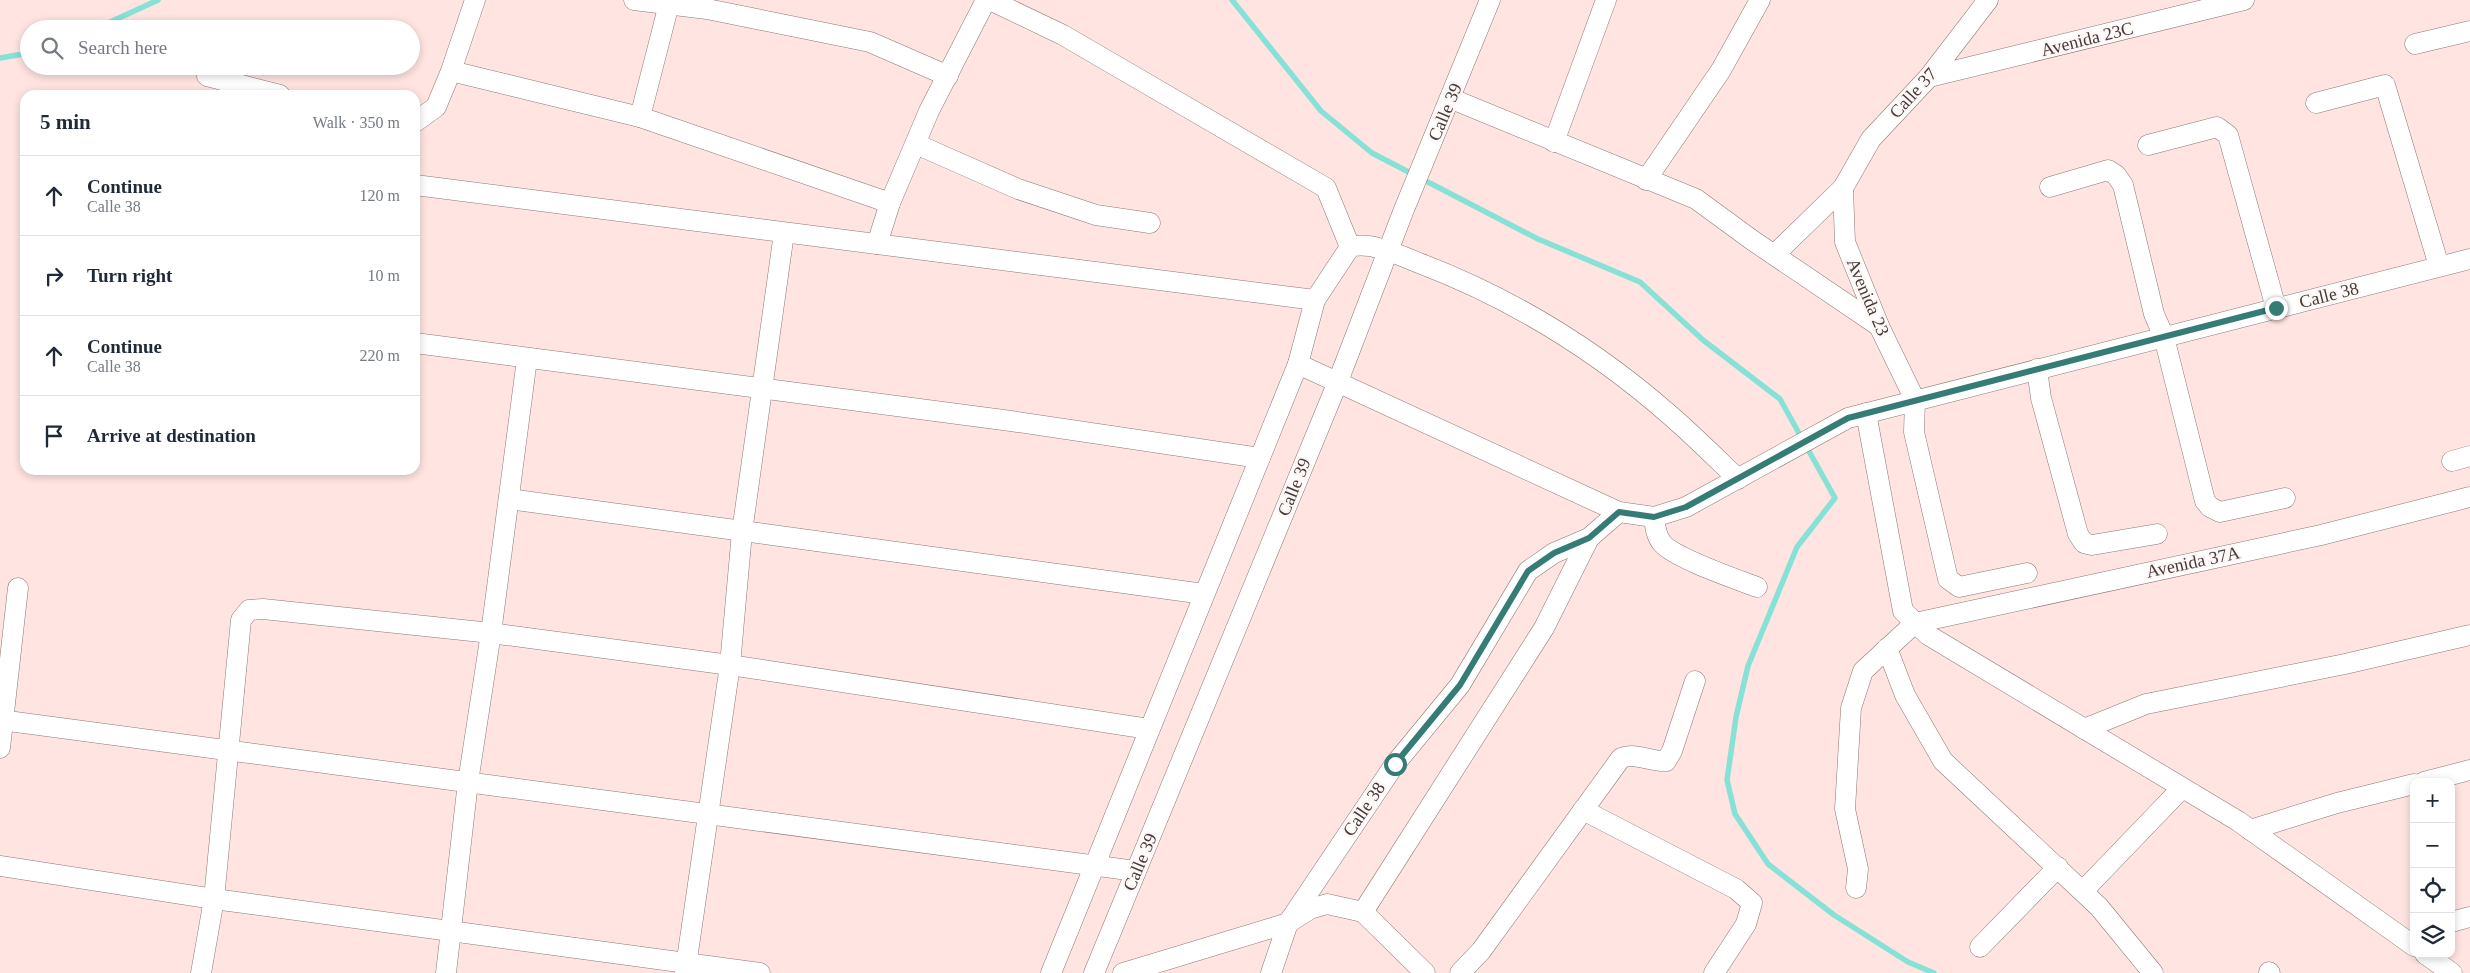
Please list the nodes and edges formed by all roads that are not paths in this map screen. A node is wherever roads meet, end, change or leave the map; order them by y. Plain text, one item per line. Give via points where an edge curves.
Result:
1 (474, 0) edge
2 (634, 0) edge
3 (986, 0) edge
4 (990, 0) edge
5 (1490, 0) edge
6 (1606, 0) edge
7 (1760, 0) edge
8 (1988, 0) edge
9 (2244, 0) edge
10 (669, 2) edge
11 (2470, 31) edge
12 (2415, 44) dead end
13 (452, 71) junction
14 (207, 76) dead end
15 (948, 76) junction
16 (1929, 77) junction
17 (261, 90) edge
18 (1452, 99) junction
19 (2316, 103) dead end
20 (640, 117) junction
21 (420, 118) edge
22 (1554, 142) junction
23 (916, 144) junction
24 (2148, 145) dead end
25 (1646, 180) junction
26 (420, 186) edge
27 (2050, 187) dead end
28 (1843, 188) junction
29 (890, 203) junction
30 (1150, 223) dead end
31 (784, 233) junction
32 (877, 244) junction
33 (1350, 247) junction
34 (1390, 252) junction
35 (1774, 255) junction
36 (2470, 259) edge
37 (2439, 266) junction
38 (1315, 300) junction
39 (2276, 308) junction
40 (1879, 326) junction
41 (2164, 337) junction
42 (420, 344) edge
43 (528, 359) junction
44 (1298, 364) junction
45 (2037, 369) junction
46 (1337, 384) junction
47 (762, 389) junction
48 (1915, 400) junction
49 (1866, 413) junction
50 (1260, 458) junction
51 (1738, 479) junction
52 (2470, 497) edge
53 (2285, 498) dead end
54 (509, 499) junction
55 (1619, 512) junction
56 (1654, 517) junction
57 (742, 532) junction
58 (2157, 534) dead end
59 (1589, 538) junction
60 (2027, 574) dead end
61 (1756, 587) dead end
62 (18, 588) dead end
63 (1204, 594) junction
64 (1915, 622) junction
65 (491, 633) junction
66 (2470, 635) edge
67 (1888, 648) junction
68 (730, 665) junction
69 (1695, 681) dead end
70 (2, 721) edge
71 (1149, 729) junction
72 (2084, 729) junction
73 (0, 748) edge
74 (229, 751) junction
75 (2470, 770) edge
76 (2439, 778) edge
77 (468, 782) junction
78 (2410, 785) edge
79 (2182, 788) junction
80 (1584, 810) junction
81 (709, 814) junction
82 (2250, 830) junction
83 (0, 866) edge
84 (1094, 866) junction
85 (2058, 867) junction
86 (1136, 871) junction
87 (1856, 888) dead end
88 (2083, 891) junction
89 (214, 899) junction
90 (1363, 912) junction
91 (2470, 917) edge
92 (2455, 921) edge
93 (1288, 923) junction
94 (452, 931) junction
95 (2410, 939) edge
96 (1980, 947) dead end
97 (2431, 958) edge
98 (685, 968) edge
99 (201, 973) edge
100 (446, 973) edge
101 (760, 973) edge
102 (1051, 973) edge
103 (1094, 973) edge
104 (1123, 973) edge
105 (1271, 973) edge
106 (1426, 973) edge
107 (1460, 973) edge
108 (1714, 973) edge
109 (2153, 973) edge
110 (2452, 973) edge

1 - 13 street
2 - 10 street
3 - 15 street
4 - 33 street via 1063,35 1326,188
5 - 18 street, Calle 39
6 - 22 street
7 - 25 street via 1721,70
8 - 16 street, Calle 37
9 - 16 street, Avenida 23C
10 - 15 street via 870,42
10 - 20 street
11 - 12 street
13 - 20 street
13 - 21 street via 436,107
14 - 17 street
15 - 23 street via 929,110
16 - 28 street, Calle 37 via 1871,139
18 - 22 street
18 - 34 street, Calle 39
19 - 37 street via 2385,85
20 - 29 street
22 - 25 street
23 - 29 street
23 - 30 street via 1018,189 1096,215
24 - 39 street via 2218,127 2228,135
25 - 35 street via 1696,200
26 - 31 street
27 - 41 street via 2108,170 2116,175 2123,185 2154,314
28 - 35 street, Calle 37
28 - 40 street, Avenida 23 via 1845,242
29 - 32 street
31 - 32 street
31 - 47 street
32 - 38 street
33 - 34 street via 1358,244
33 - 38 street
34 - 46 street, Calle 39
34 - 51 street via 1454,276 1535,317 1582,348 1671,416
35 - 40 street
36 - 37 street, Calle 38
37 - 39 street, Calle 38
38 - 44 street
39 - 41 street, Calle 38
40 - 48 street, Avenida 23
41 - 45 street, Calle 38
41 - 53 street via 2205,501 2220,512
42 - 43 street
43 - 47 street
43 - 54 street
44 - 46 street
44 - 50 street
45 - 48 street, Calle 38
45 - 58 street via 2078,534 2092,546
46 - 55 street
46 - 86 street, Calle 39
47 - 50 street
47 - 57 street
48 - 49 street, Calle 38
48 - 60 street via 1914,432 1948,579 1959,587
49 - 51 street, Calle 38 via 1848,418
49 - 64 street via 1903,611
50 - 63 street
51 - 56 street, Calle 38 via 1686,507
52 - 64 street, Avenida 37A via 2321,535
54 - 57 street
54 - 65 street
55 - 56 street
55 - 59 street, Calle 38
56 - 61 street via 1657,534 1663,544
57 - 63 street
57 - 68 street
59 - 90 street via 1544,628
59 - 93 street, Calle 38 via 1554,553 1528,571 1460,685 1395,764
62 - 70 street
63 - 71 street
64 - 67 street
64 - 72 street via 1928,635
65 - 68 street
65 - 74 street via 249,610 241,620
65 - 77 street
66 - 72 street via 2146,704
67 - 85 street via 1906,695 1943,761
67 - 87 street via 1863,671 1852,708 1845,809 1858,869
68 - 71 street
68 - 81 street
69 - 80 street via 1666,761 1656,762 1630,754 1621,758
70 - 73 street
70 - 74 street
71 - 84 street
72 - 79 street
74 - 77 street
74 - 89 street
75 - 76 street
77 - 81 street
77 - 94 street
78 - 82 street
79 - 82 street
79 - 88 street
80 - 107 street via 1481,951
80 - 108 street via 1736,889 1752,903 1746,924
81 - 84 street
81 - 98 street
82 - 95 street
83 - 89 street
84 - 86 street
84 - 102 street
85 - 88 street
85 - 96 street
86 - 103 street, Calle 39
88 - 109 street
89 - 94 street
89 - 99 street
90 - 93 street via 1327,904 1310,909
90 - 106 street
91 - 92 street
93 - 104 street
93 - 105 street, Calle 38
94 - 98 street
94 - 100 street
97 - 110 street
98 - 101 street

